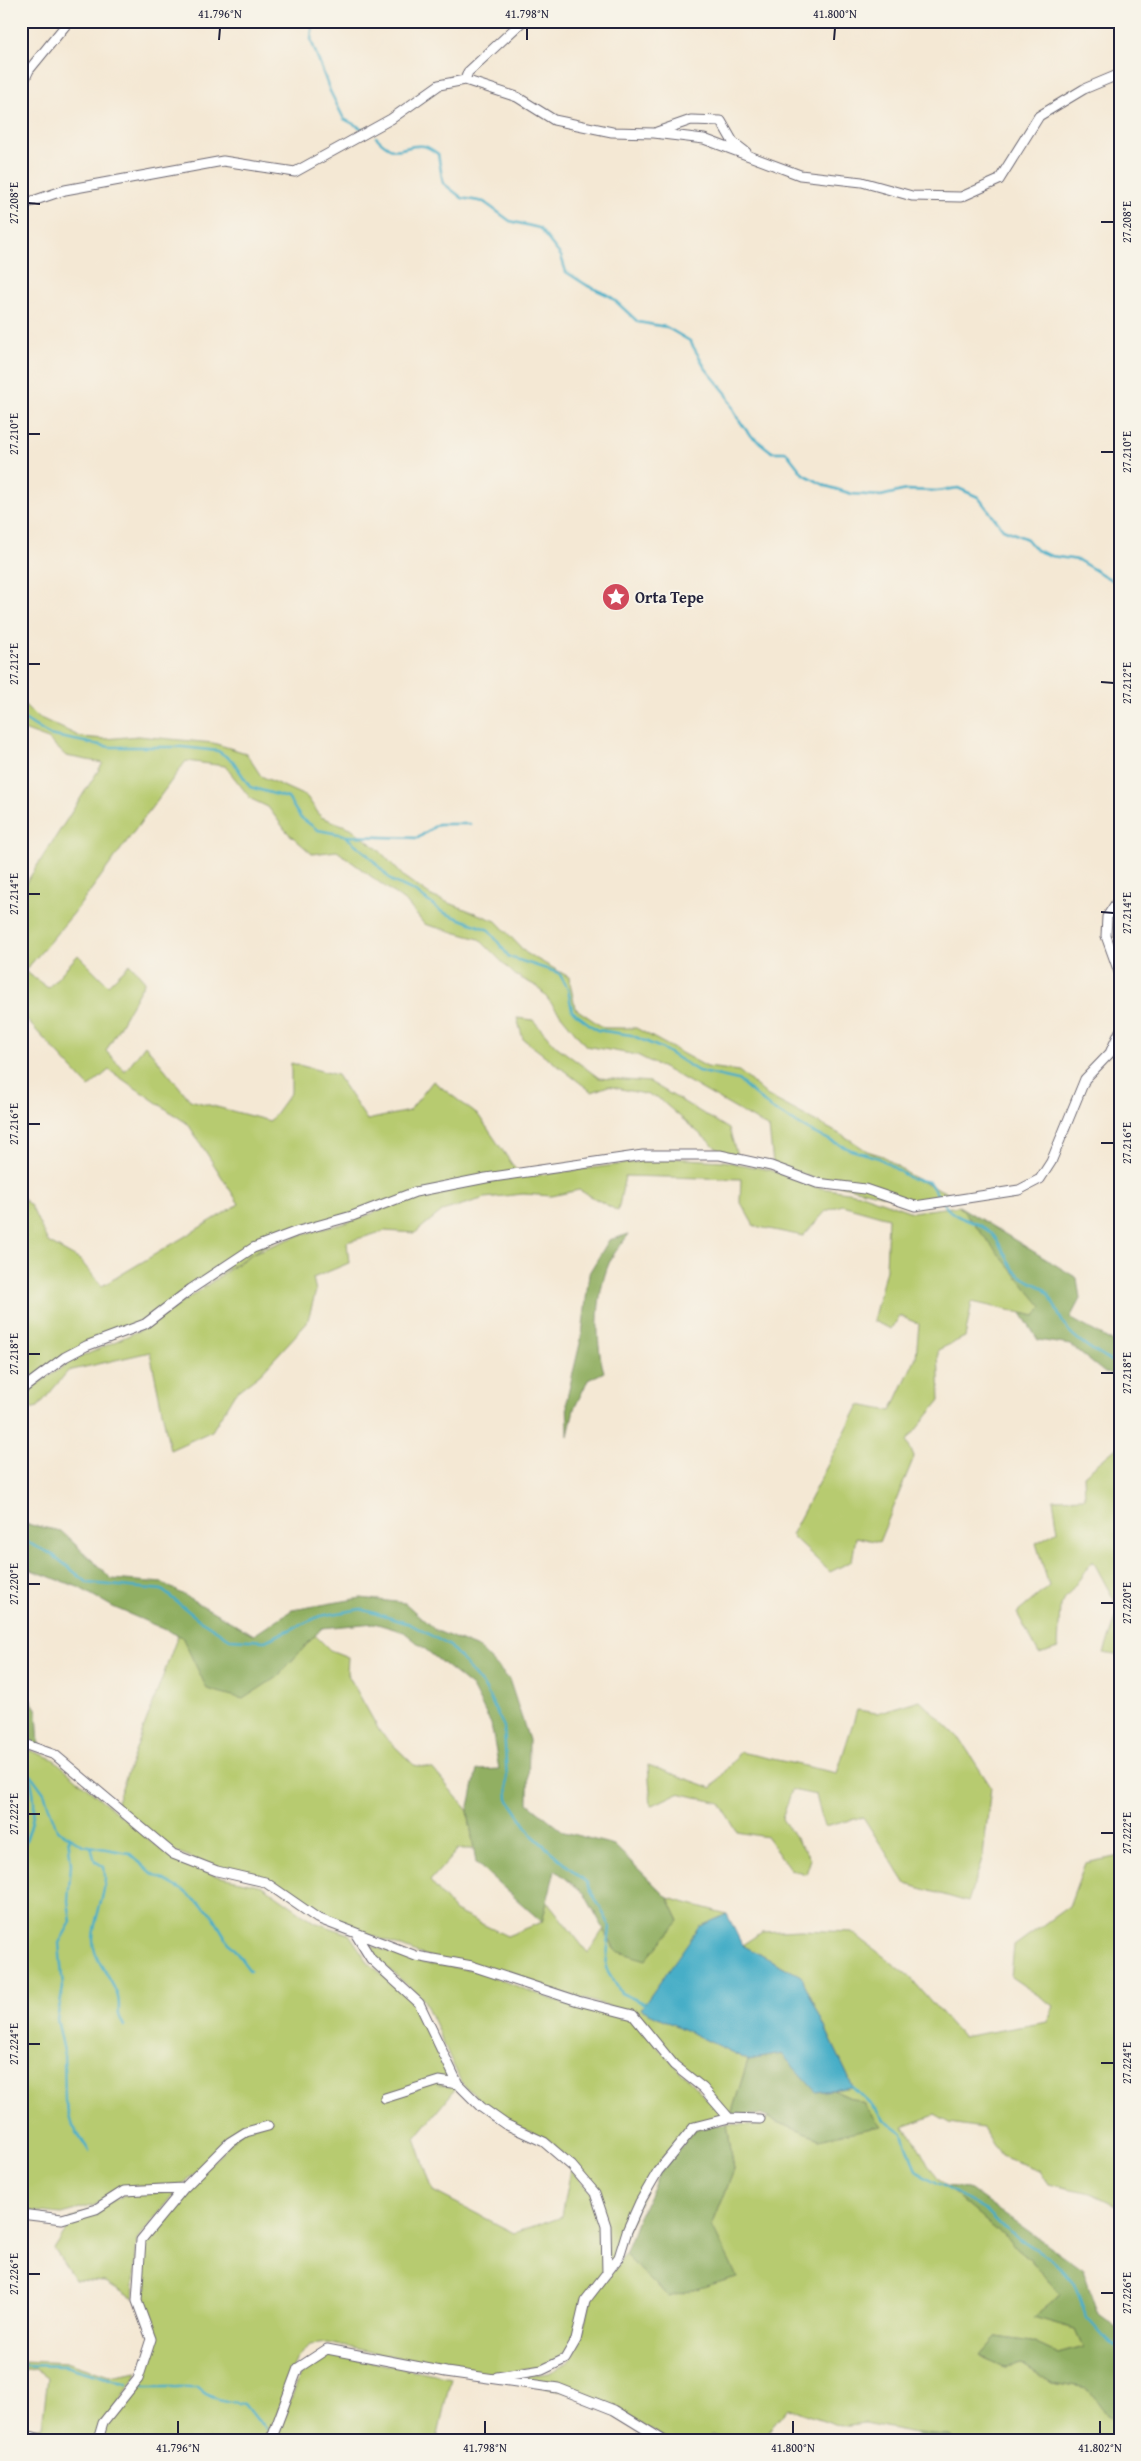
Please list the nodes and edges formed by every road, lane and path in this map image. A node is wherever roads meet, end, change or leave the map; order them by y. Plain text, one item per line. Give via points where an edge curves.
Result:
1 (70, 21) edge
2 (523, 21) edge
3 (1120, 74) edge
4 (465, 80) junction
5 (21, 87) edge
6 (654, 133) junction
7 (756, 159) junction
8 (21, 205) edge
9 (1120, 897) edge
10 (1120, 975) edge
11 (1120, 1032) edge
12 (21, 1390) edge
13 (21, 1743) edge
14 (355, 1933) junction
15 (458, 2084) junction
16 (385, 2098) dead end
17 (729, 2118) junction
18 (760, 2119) dead end
19 (268, 2126) dead end
20 (184, 2188) junction
21 (21, 2214) edge
22 (607, 2273) junction
23 (488, 2378) junction
24 (21, 2437) edge
25 (46, 2440) edge
26 (98, 2440) edge
27 (268, 2440) edge
28 (663, 2440) edge

1 - 5 street via 29,70
2 - 4 street via 468,72
3 - 7 street via 1084,89 1039,116 1000,180 961,197 912,196 862,182 800,175
4 - 6 street via 517,97 554,120 612,132
4 - 8 street via 439,85 391,119 295,172 223,161 65,190
6 - 7 street via 704,139
6 - 7 street via 691,120 721,121 733,142
9 - 10 street via 1106,918 1106,936
11 - 12 street via 1110,1053 1085,1079 1051,1162 1040,1179 1019,1190 915,1206 865,1189 817,1184 771,1166 720,1155 644,1154 433,1188 252,1248 145,1324 65,1357
13 - 14 street via 55,1755 173,1854 217,1871 265,1882 317,1918
14 - 15 street via 371,1959 419,2003
14 - 17 street via 416,1956 472,1966 578,2001 633,2015 674,2065 703,2088
15 - 16 street via 439,2082
15 - 22 street via 481,2107 505,2124 544,2142 572,2166 595,2193 606,2226
17 - 18 street
17 - 22 street via 694,2127 658,2171 627,2231 620,2257
19 - 20 street via 246,2132 230,2142
20 - 21 street via 124,2191 96,2209 62,2219
20 - 26 street via 141,2240 137,2301 151,2339 138,2379 103,2423
22 - 23 street via 586,2301 576,2340 565,2359 542,2370
23 - 27 street via 326,2349 298,2368 273,2435
23 - 28 street via 558,2388 614,2410
24 - 25 street

